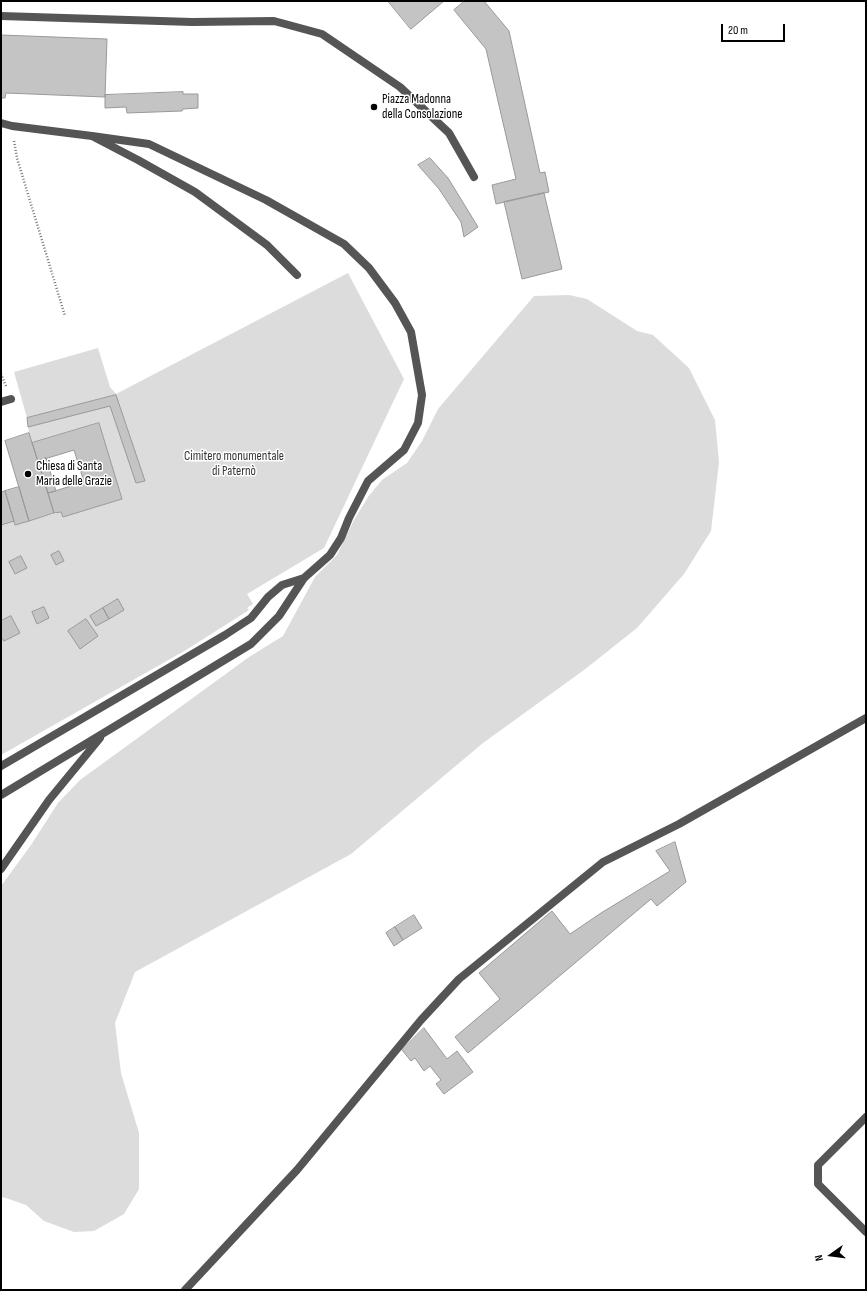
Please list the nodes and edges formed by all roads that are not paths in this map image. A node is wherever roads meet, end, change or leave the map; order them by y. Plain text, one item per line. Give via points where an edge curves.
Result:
1 (1, 16) edge
2 (1, 124) edge
3 (92, 136) junction
4 (474, 177) dead end
5 (297, 275) dead end
6 (10, 399) dead end
7 (1, 402) edge
8 (304, 578) junction
9 (866, 718) edge
10 (104, 733) junction
11 (1, 766) edge
12 (1, 795) edge
13 (1, 869) edge
14 (866, 1117) edge
15 (866, 1232) edge
16 (185, 1290) edge

1 - 4 street via 192,22 274,21 322,34 400,87 449,133
2 - 3 street
3 - 5 street via 195,192 267,245
3 - 8 street via 149,144 266,200 344,244 369,268 395,303 411,332 422,395 418,423 404,450 368,481 341,538 330,555
6 - 7 street
8 - 10 street via 279,616 251,644
8 - 11 street via 282,585 251,618 225,636
9 - 16 street via 678,824 604,862 459,979 421,1020 298,1170
10 - 12 street
10 - 13 street via 49,800
14 - 15 street via 818,1165 818,1184

